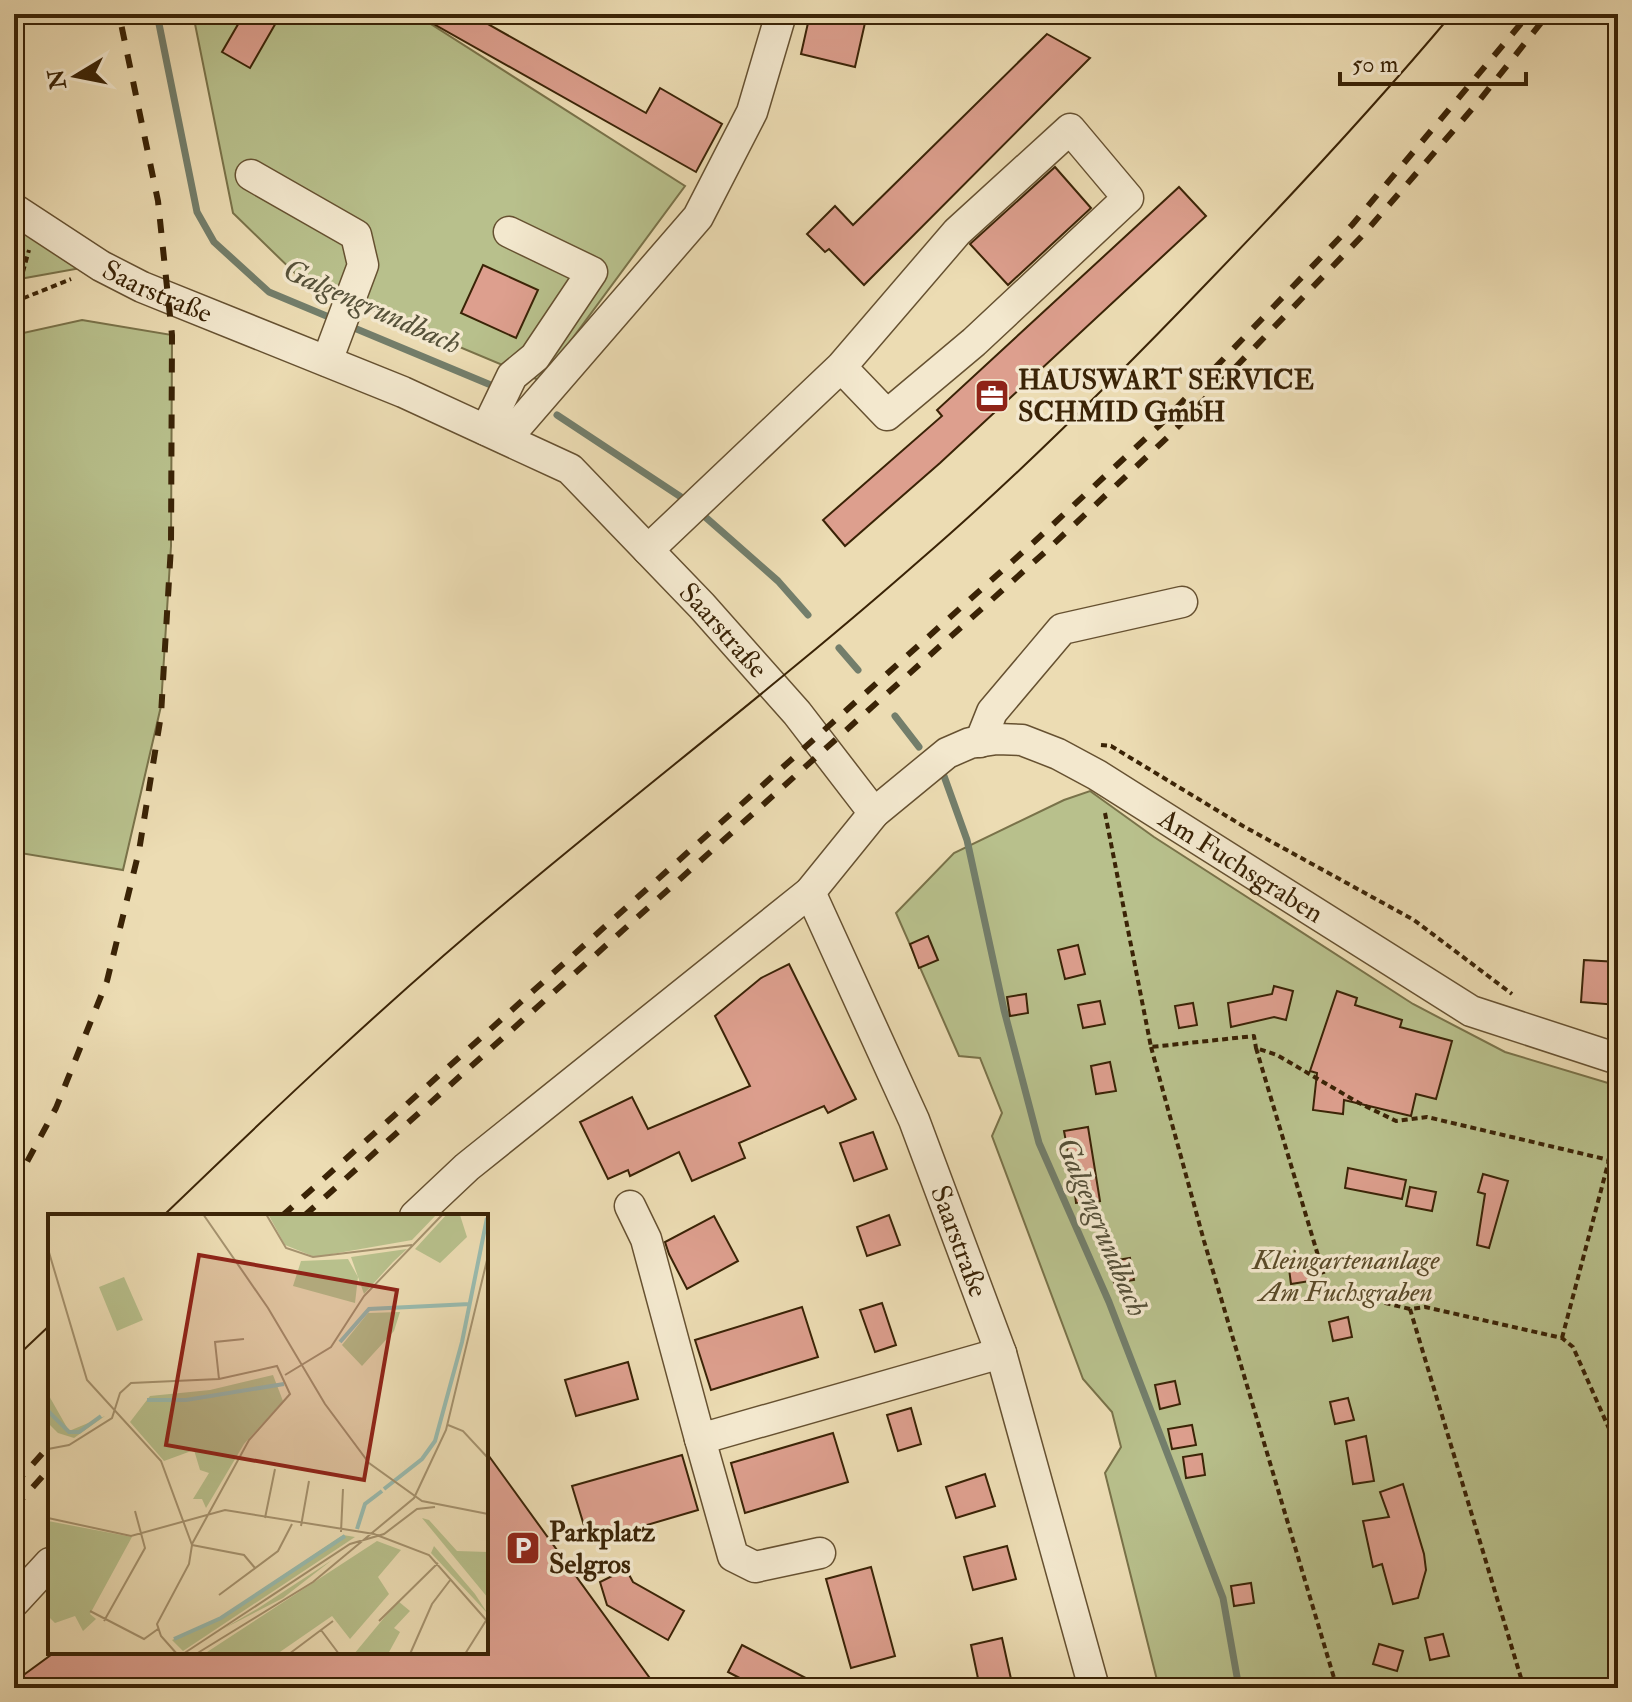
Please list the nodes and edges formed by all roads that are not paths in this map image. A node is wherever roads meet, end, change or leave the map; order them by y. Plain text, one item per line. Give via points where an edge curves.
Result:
1 (781, 14) edge
2 (251, 175) dead end
3 (25, 216) edge
4 (509, 232) dead end
5 (332, 349) junction
6 (841, 367) junction
7 (497, 425) junction
8 (648, 550) junction
9 (1182, 602) dead end
10 (980, 742) junction
11 (874, 813) junction
12 (810, 892) junction
13 (1618, 1059) edge
14 (630, 1206) dead end
15 (417, 1214) edge
16 (1001, 1353) junction
17 (700, 1439) junction
18 (820, 1553) dead end
19 (48, 1565) edge
20 (14, 1602) edge
21 (1094, 1688) edge

1 - 7 street via 752,112 698,217
2 - 5 street via 356,235 363,265
3 - 5 street, Saarstraße via 142,287
4 - 7 street via 592,272 535,357 512,376
5 - 7 street, Saarstraße via 403,392
6 - 6 street via 957,232 1070,129 1128,198 887,415
6 - 8 street
7 - 8 street, Saarstraße via 570,469
8 - 11 street, Saarstraße via 797,713
9 - 10 street via 1062,629 992,712
10 - 11 street, Am Fuchsgraben via 947,753
10 - 13 street, Am Fuchsgraben via 1022,740 1058,754 1471,1011
11 - 12 street
12 - 15 street via 467,1167
12 - 16 street, Saarstraße via 914,1120
14 - 17 street via 646,1239
16 - 17 street
16 - 21 street, Saarstraße
17 - 18 street via 733,1556 755,1567
19 - 20 street

